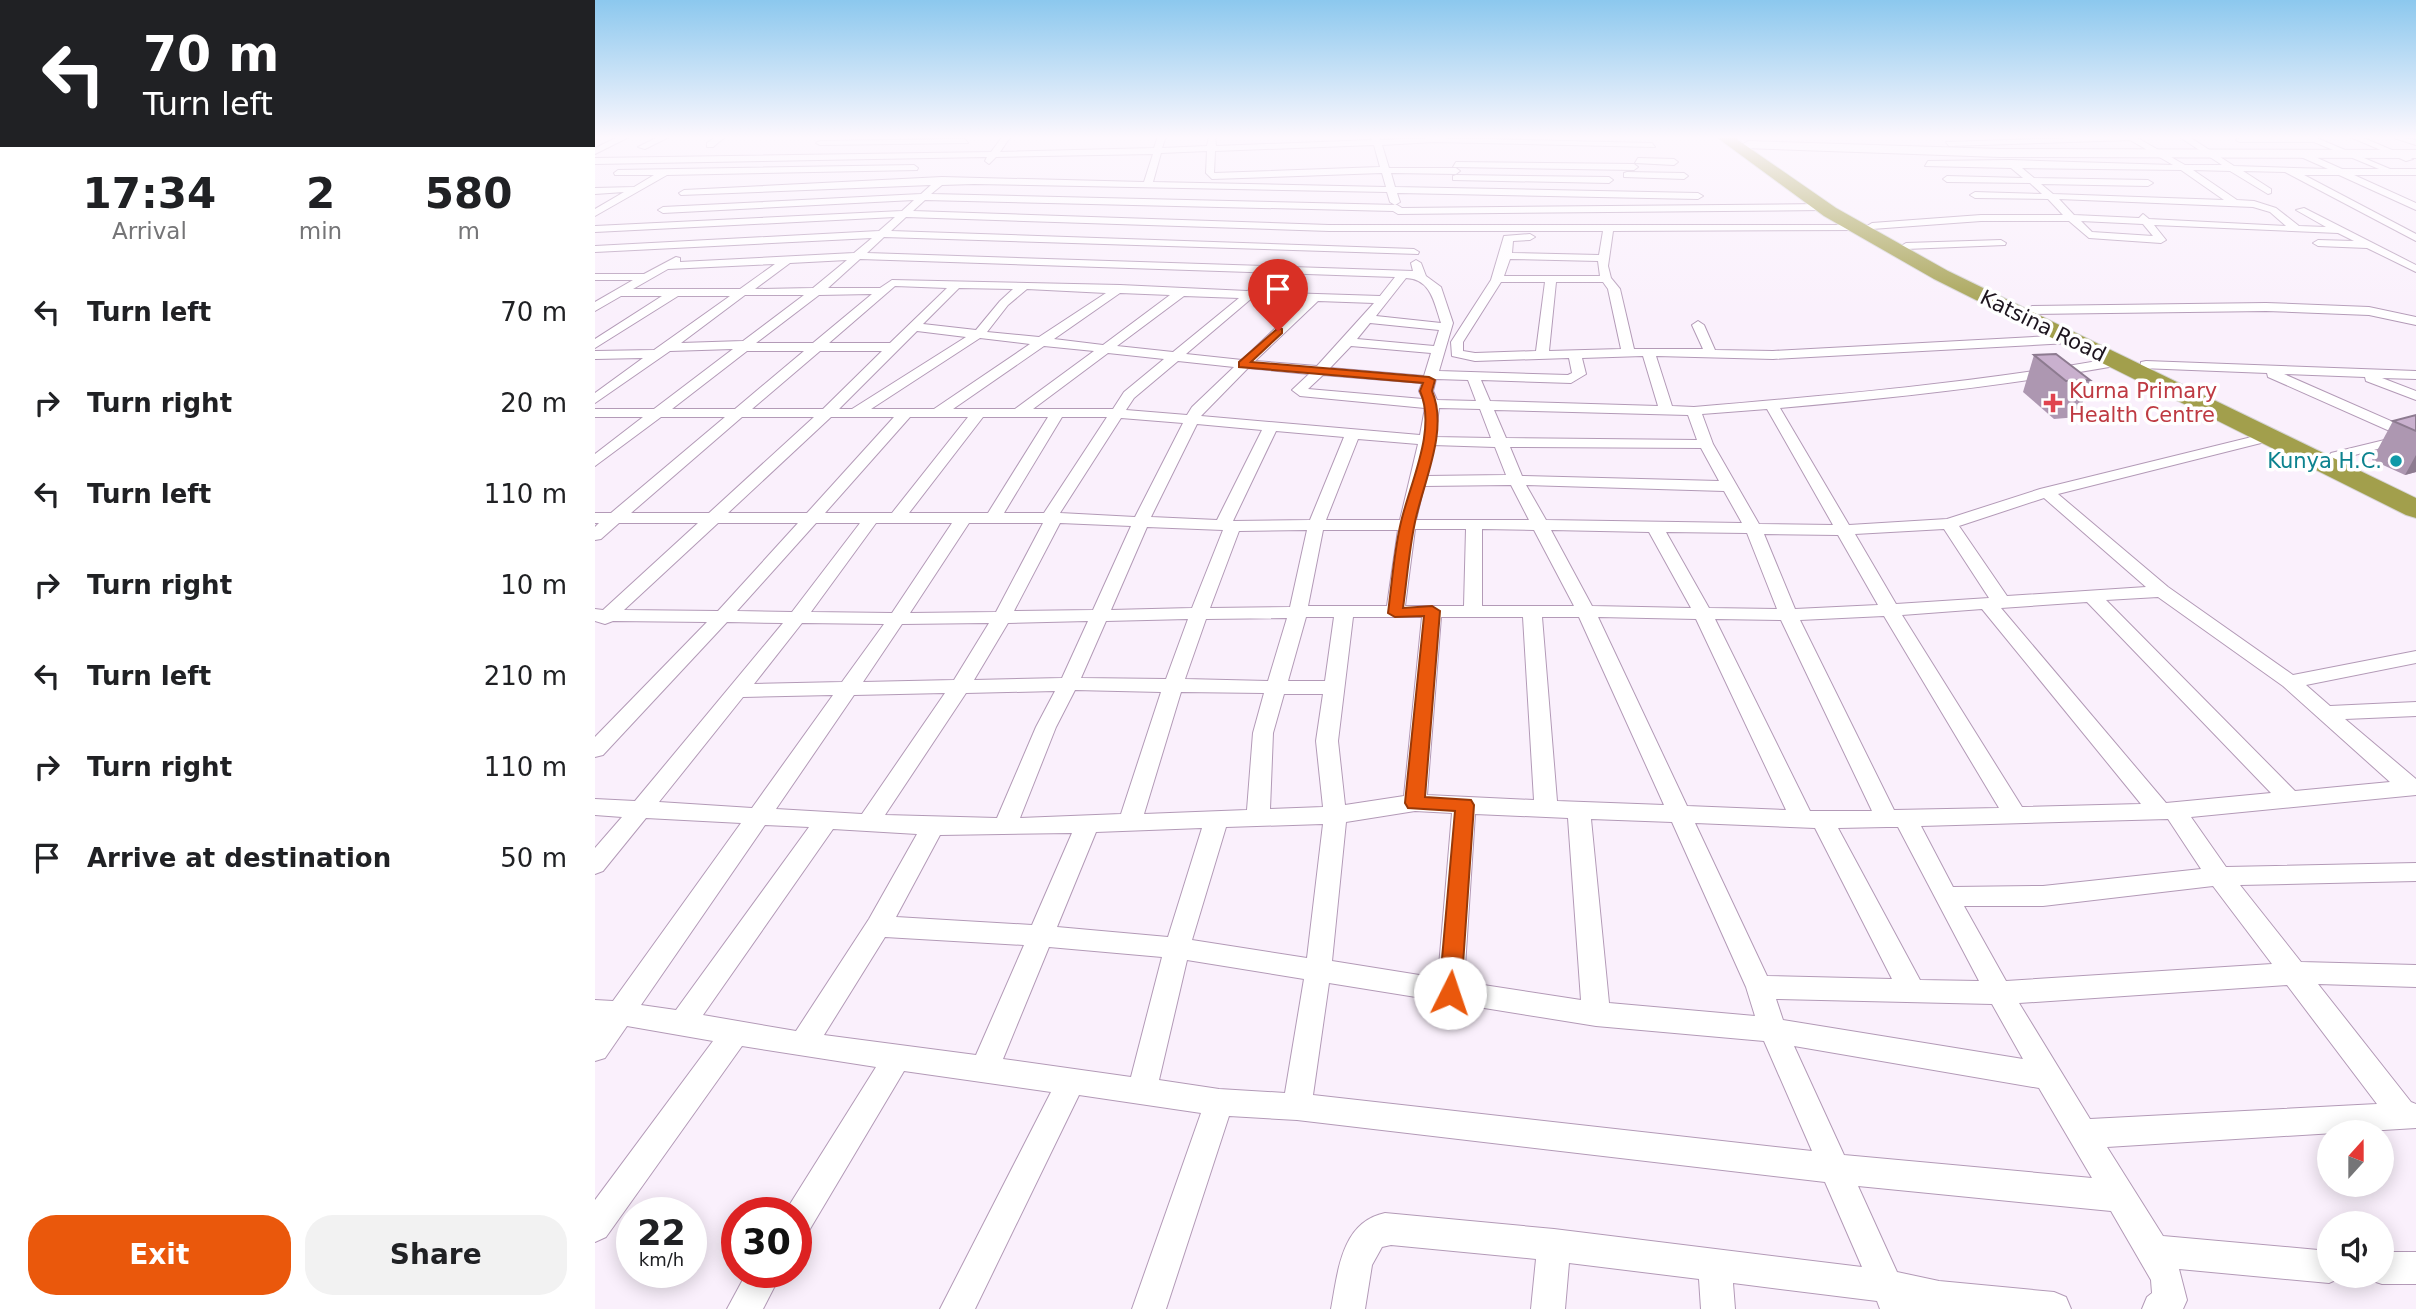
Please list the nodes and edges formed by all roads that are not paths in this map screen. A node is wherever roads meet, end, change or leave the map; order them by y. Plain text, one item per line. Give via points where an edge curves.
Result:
1 (623, 197) edge
2 (679, 197) edge
3 (919, 197) edge
4 (921, 197) edge
5 (925, 197) edge
6 (1028, 197) edge
7 (1139, 197) edge
8 (1254, 197) edge
9 (1392, 197) edge
10 (1453, 197) edge
11 (1566, 197) edge
12 (1620, 197) edge
13 (1809, 197) edge
14 (1822, 197) edge
15 (2051, 197) edge
16 (2091, 197) edge
17 (2165, 197) edge
18 (2225, 197) edge
19 (2337, 197) edge
20 (2395, 197) edge
21 (2125, 198) junction
22 (1024, 199) junction
23 (2168, 200) junction
24 (1121, 202) junction
25 (1133, 202) junction
26 (2235, 204) junction
27 (1243, 205) junction
28 (2351, 205) junction
29 (2375, 205) dead end
30 (2387, 205) dead end
31 (2060, 206) junction
32 (2414, 206) edge
33 (1823, 207) junction
34 (663, 209) junction
35 (1398, 209) junction
36 (1450, 210) junction
37 (1566, 210) junction
38 (2301, 210) dead end
39 (1619, 212) junction
40 (2138, 212) junction
41 (595, 213) edge
42 (902, 214) junction
43 (984, 217) junction
44 (2069, 218) junction
45 (1096, 220) junction
46 (728, 223) junction
47 (2147, 223) junction
48 (1216, 224) junction
49 (1403, 227) junction
50 (1864, 227) junction
51 (639, 228) junction
52 (1328, 228) junction
53 (2292, 228) junction
54 (595, 229) edge
55 (2341, 230) junction
56 (883, 233) junction
57 (2156, 233) junction
58 (1607, 234) junction
59 (946, 236) junction
60 (2356, 238) junction
61 (2380, 239) dead end
62 (2392, 239) dead end
63 (2416, 239) edge
64 (1066, 240) junction
65 (2304, 242) junction
66 (702, 243) junction
67 (2001, 243) dead end
68 (1187, 244) junction
69 (2367, 245) junction
70 (1906, 246) junction
71 (1303, 248) junction
72 (595, 249) edge
73 (1414, 252) junction
74 (859, 256) junction
75 (1504, 256) junction
76 (1603, 258) junction
77 (2322, 258) dead end
78 (787, 260) junction
79 (1028, 262) junction
80 (665, 266) junction
81 (1152, 267) junction
82 (2416, 269) edge
83 (1277, 270) junction
84 (1403, 274) junction
85 (1419, 275) junction
86 (595, 277) edge
87 (646, 277) junction
88 (1496, 279) junction
89 (1606, 279) junction
90 (1551, 280) junction
91 (957, 284) junction
92 (998, 285) junction
93 (1024, 286) junction
94 (1118, 289) junction
95 (881, 291) junction
96 (813, 292) junction
97 (1182, 292) junction
98 (676, 293) junction
99 (744, 293) junction
100 (1250, 295) junction
101 (614, 296) junction
102 (1314, 298) junction
103 (595, 299) edge
104 (1384, 300) junction
105 (595, 307) edge
106 (2032, 310) junction
107 (1366, 319) junction
108 (2416, 321) edge
109 (1698, 325) dead end
110 (913, 327) junction
111 (1446, 327) junction
112 (980, 333) junction
113 (2069, 339) junction
114 (1042, 341) junction
115 (1347, 342) junction
116 (595, 344) edge
117 (743, 346) junction
118 (817, 347) junction
119 (893, 347) junction
120 (1105, 349) junction
121 (662, 350) junction
122 (1439, 350) junction
123 (1628, 352) junction
124 (1648, 352) junction
125 (1575, 354) junction
126 (1711, 354) junction
127 (595, 355) edge
128 (1542, 355) junction
129 (1177, 357) junction
130 (2115, 362) junction
131 (1242, 364) junction
132 (2146, 365) junction
133 (2262, 370) junction
134 (1320, 371) junction
135 (2357, 373) junction
136 (2416, 375) edge
137 (1473, 377) junction
138 (1430, 378) junction
139 (2416, 396) edge
140 (595, 399) edge
141 (1431, 404) junction
142 (1772, 405) junction
143 (1487, 406) junction
144 (1667, 411) junction
145 (1694, 411) junction
146 (595, 412) edge
147 (656, 413) junction
148 (736, 413) junction
149 (827, 413) junction
150 (855, 413) junction
151 (1018, 413) junction
152 (1058, 413) junction
153 (1117, 413) junction
154 (905, 414) junction
155 (936, 414) junction
156 (978, 414) junction
157 (1193, 418) junction
158 (1271, 427) junction
159 (1353, 434) junction
160 (2268, 437) junction
161 (2416, 437) edge
162 (1429, 438) junction
163 (1502, 443) junction
164 (1706, 444) junction
165 (2336, 456) junction
166 (595, 461) edge
167 (1516, 480) junction
168 (1419, 481) junction
169 (1730, 486) junction
170 (2046, 492) junction
171 (2416, 495) edge
172 (2416, 509) edge
173 (595, 518) edge
174 (615, 518) junction
175 (710, 519) junction
176 (810, 519) junction
177 (871, 519) junction
178 (896, 519) junction
179 (963, 519) junction
180 (992, 519) junction
181 (1051, 519) junction
182 (1142, 521) junction
183 (1407, 524) junction
184 (1474, 524) junction
185 (1949, 524) junction
186 (1228, 525) junction
187 (1540, 525) junction
188 (1316, 526) junction
189 (1655, 527) junction
190 (1753, 528) junction
191 (1845, 530) junction
192 (595, 535) edge
193 (2162, 590) junction
194 (2092, 596) junction
195 (1995, 603) junction
196 (1890, 610) junction
197 (1432, 611) junction
198 (1586, 611) junction
199 (1298, 612) junction
200 (1473, 612) junction
201 (1532, 612) junction
202 (1344, 613) junction
203 (1395, 613) junction
204 (1703, 613) junction
205 (1197, 614) junction
206 (725, 615) junction
207 (1101, 615) junction
208 (1788, 615) junction
209 (1002, 617) junction
210 (797, 618) junction
211 (599, 619) edge
212 (897, 619) junction
213 (2416, 657) edge
214 (2290, 682) junction
215 (1069, 684) junction
216 (1173, 684) junction
217 (1276, 685) junction
218 (960, 686) junction
219 (1334, 688) junction
220 (848, 690) junction
221 (738, 691) junction
222 (2416, 709) edge
223 (2327, 713) junction
224 (595, 750) edge
225 (2413, 788) edge
226 (2290, 799) junction
227 (1415, 803) junction
228 (1464, 805) junction
229 (595, 807) edge
230 (1546, 807) junction
231 (1579, 808) junction
232 (641, 810) junction
233 (2167, 811) junction
234 (1678, 813) junction
235 (1335, 815) junction
236 (2015, 815) junction
237 (759, 816) junction
238 (1258, 819) junction
239 (1896, 819) junction
240 (827, 820) junction
241 (1812, 820) junction
242 (869, 821) junction
243 (1216, 821) junction
244 (1130, 824) junction
245 (1087, 825) junction
246 (933, 826) junction
247 (1006, 828) junction
248 (595, 864) edge
249 (2416, 872) edge
250 (2219, 876) junction
251 (1945, 897) junction
252 (878, 926) junction
253 (1042, 936) junction
254 (1177, 948) junction
255 (1318, 972) junction
256 (2296, 973) junction
257 (2416, 976) edge
258 (1759, 988) junction
259 (1912, 991) junction
260 (1450, 993) junction
261 (2000, 993) junction
262 (609, 1013) edge
263 (1596, 1014) junction
264 (682, 1024) junction
265 (1773, 1030) junction
266 (735, 1033) junction
267 (803, 1044) junction
268 (595, 1049) edge
269 (897, 1056) junction
270 (985, 1068) junction
271 (2046, 1076) junction
272 (1072, 1080) junction
273 (1142, 1090) junction
274 (1219, 1102) junction
275 (1297, 1107) junction
276 (2410, 1116) edge
277 (2081, 1134) junction
278 (1837, 1169) junction
279 (2120, 1196) junction
280 (812, 1197) edge
281 (595, 1226) edge
282 (1555, 1245) junction
283 (2154, 1251) junction
284 (2317, 1266) edge
285 (1714, 1267) junction
286 (2394, 1268) edge
287 (2416, 1268) edge
288 (757, 1288) edge
289 (1891, 1298) edge
290 (744, 1309) edge
291 (957, 1309) edge
292 (1149, 1309) edge
293 (1348, 1309) edge
294 (1548, 1309) edge
295 (1718, 1309) edge
296 (2054, 1309) edge
297 (2159, 1309) edge

1 - 41 street
2 - 34 street
3 - 34 street
4 - 42 street
5 - 22 street
6 - 22 street
7 - 25 street
8 - 27 street
9 - 35 street
10 - 36 street
11 - 37 street
12 - 39 street
13 - 33 highway, Katsina Road
14 - 50 highway, Katsina Road
15 - 31 street
16 - 21 street
17 - 23 street
18 - 26 street
19 - 28 street
20 - 32 street
21 - 23 street
21 - 40 street
22 - 24 street
22 - 43 street
23 - 26 street
24 - 25 street
24 - 45 street
25 - 27 street
26 - 53 street via 2273,209
27 - 35 street
28 - 29 street
28 - 63 street
30 - 32 street
31 - 40 street
31 - 44 street
33 - 39 street
33 - 50 highway, Katsina Road
34 - 51 street
35 - 36 street
35 - 49 street
36 - 37 street
37 - 39 street
38 - 55 street
40 - 47 street
40 - 53 street
42 - 43 street
42 - 46 street
42 - 56 street
43 - 45 street
43 - 59 street
44 - 47 street
44 - 50 street via 1976,218
44 - 57 street via 2091,236 2161,240
45 - 48 street
45 - 64 street
46 - 51 street
46 - 66 street
47 - 53 street
47 - 57 street
48 - 52 street
48 - 68 street
49 - 52 street
49 - 58 street
49 - 73 street
50 - 58 street
50 - 70 highway, Katsina Road
50 - 113 highway, Katsina Road via 1941,275
51 - 54 street
52 - 71 street
53 - 55 street
53 - 65 street
55 - 60 street
56 - 59 street
56 - 66 street
56 - 74 street
57 - 65 street
58 - 75 street via 1512,237
58 - 76 street
59 - 64 street
60 - 61 street
60 - 69 street
62 - 63 street
64 - 68 street
64 - 79 street
65 - 69 street
65 - 77 street
66 - 72 street
66 - 80 street
67 - 70 street
68 - 71 street
68 - 81 street
69 - 82 street
70 - 106 highway, Katsina Road
71 - 73 street
71 - 83 street
73 - 85 street
74 - 78 street
74 - 79 street
74 - 96 street
75 - 76 street
75 - 88 street
76 - 89 street
78 - 80 street
78 - 99 street
79 - 81 street
79 - 92 street
80 - 87 street
81 - 83 street
81 - 94 street
83 - 84 street
83 - 100 street
84 - 85 street
84 - 104 street
85 - 111 street via 1436,287
86 - 87 street
87 - 101 street
88 - 90 street
88 - 128 street via 1457,342 1456,353 1475,357
89 - 90 street
89 - 123 street via 1614,289
90 - 128 street
91 - 92 street
91 - 95 street via 896,282
91 - 110 street
92 - 93 street
93 - 94 street
93 - 112 street
94 - 97 street
94 - 114 street
95 - 96 street
95 - 118 street
96 - 99 street
96 - 117 street
97 - 100 street
97 - 120 street
98 - 99 street
98 - 101 street
98 - 116 street
99 - 121 street
100 - 102 street
100 - 129 street
101 - 103 street
101 - 105 street
102 - 104 street
102 - 131 street
104 - 107 street
106 - 108 street via 2266,307 2369,312
106 - 132 highway, Katsina Road
107 - 111 street
107 - 115 street
109 - 126 street
110 - 112 street
110 - 119 street
111 - 122 street
112 - 114 street
112 - 150 street
113 - 126 street via 1800,354
113 - 130 highway, Katsina Road
114 - 120 street
114 - 155 street
115 - 122 street
115 - 134 street
117 - 118 street
117 - 121 street
117 - 147 street
118 - 119 street
118 - 148 street
119 - 149 street
120 - 129 street
120 - 151 street
121 - 127 street
121 - 140 street
122 - 138 street
123 - 124 street
123 - 125 street
124 - 126 street
124 - 144 street
125 - 128 street
125 - 137 street via 1579,374 1571,379
129 - 131 street
129 - 153 street via 1143,382
130 - 142 street via 1925,390
130 - 160 highway, Katsina Road
131 - 134 street
131 - 157 street
132 - 133 street
132 - 165 highway, Katsina Road
133 - 135 street
133 - 161 street
134 - 138 street
134 - 141 street via 1299,391
135 - 136 street
135 - 139 street
137 - 138 street
137 - 143 street
138 - 141 street via 1426,391
141 - 143 street
141 - 162 street
142 - 145 street
142 - 191 street
143 - 144 street
143 - 163 street
144 - 145 street
145 - 164 street
146 - 147 street
147 - 148 street
147 - 166 street
148 - 149 street
148 - 174 street
149 - 150 street
149 - 175 street
150 - 154 street
151 - 152 street
151 - 156 street
152 - 153 street
152 - 180 street
153 - 157 street
153 - 181 street
154 - 155 street
154 - 176 street
155 - 156 street
156 - 178 street
157 - 158 street
157 - 182 street
158 - 159 street
158 - 186 street
159 - 162 street
159 - 188 street
160 - 170 street
160 - 172 highway, Katsina Road
161 - 165 street
162 - 163 street
162 - 168 street
163 - 164 street
163 - 167 street
164 - 169 street
165 - 171 highway, Katsina Road
167 - 168 street
167 - 169 street
167 - 187 street
168 - 183 street
169 - 190 street
170 - 185 street
170 - 193 street
173 - 174 street
174 - 175 street
174 - 192 street
175 - 176 street
175 - 211 street
176 - 177 street
176 - 206 street
177 - 178 street
177 - 210 street
178 - 179 street
179 - 180 street
179 - 212 street
180 - 181 street
181 - 182 street
181 - 209 street
182 - 186 street
182 - 207 street
183 - 184 street
183 - 188 street
183 - 203 street
184 - 187 street
184 - 200 street
185 - 191 street
185 - 195 street
186 - 188 street
186 - 205 street
187 - 189 street
187 - 198 street
188 - 199 street
189 - 190 street
189 - 204 street
190 - 191 street
190 - 208 street
191 - 196 street
193 - 194 street
193 - 214 street
194 - 195 street
194 - 226 street
195 - 196 street
195 - 233 street
196 - 208 street
196 - 236 street
197 - 200 street
197 - 203 street
197 - 227 street
198 - 201 street
198 - 204 street
198 - 234 street
199 - 202 street
199 - 205 street
199 - 217 street
200 - 201 street
201 - 230 street
202 - 203 street
202 - 219 street
204 - 208 street
204 - 241 street
205 - 207 street
205 - 216 street
206 - 210 street
206 - 211 street
206 - 224 street
207 - 209 street
207 - 215 street
208 - 239 street
209 - 212 street
209 - 218 street
210 - 212 street
210 - 221 street
212 - 220 street
213 - 214 street
214 - 223 street
215 - 216 street
215 - 218 street
215 - 247 street via 1031,759
216 - 217 street
216 - 244 street
217 - 219 street
217 - 238 street via 1263,733
218 - 220 street
218 - 242 street
219 - 235 street via 1327,741
220 - 221 street
220 - 237 street
221 - 232 street
222 - 223 street
223 - 225 street
225 - 226 street
226 - 233 street
227 - 228 street
227 - 235 street
228 - 230 street
228 - 260 street
229 - 232 street
230 - 231 street
231 - 234 street
231 - 263 street
232 - 237 street
232 - 248 street
233 - 236 street
233 - 250 street
234 - 241 street
234 - 258 street
235 - 238 street
235 - 255 street
236 - 239 street
237 - 240 street
237 - 262 street
238 - 243 street
239 - 241 street
239 - 251 street
240 - 242 street
240 - 264 street
241 - 259 street
242 - 246 street
243 - 244 street
243 - 254 street
244 - 245 street
245 - 247 street
245 - 253 street
246 - 247 street
246 - 252 street
249 - 250 street
250 - 251 street via 2043,895
250 - 256 street
251 - 261 street
252 - 253 street
252 - 267 street
253 - 254 street
253 - 270 street
254 - 255 street
254 - 273 street
255 - 260 street
255 - 275 street
256 - 257 street
256 - 261 street
256 - 276 street
258 - 259 street
258 - 265 street
259 - 261 street
260 - 263 street
261 - 271 street
262 - 264 street
262 - 268 street
263 - 265 street
264 - 266 street
265 - 271 street
265 - 278 street
266 - 267 street
266 - 281 street
267 - 269 street
269 - 270 street
269 - 280 street
270 - 272 street
271 - 277 street
272 - 273 street
272 - 291 street
273 - 274 street
274 - 275 street
274 - 292 street
275 - 278 street
276 - 277 street
277 - 279 street
278 - 279 street
278 - 289 street
279 - 283 street
282 - 285 street
282 - 293 street via 1381,1230 1360,1251
282 - 294 street
283 - 284 street
283 - 297 street via 2167,1279 2170,1300
285 - 289 street
285 - 295 street
286 - 287 street
288 - 290 street
289 - 296 street

